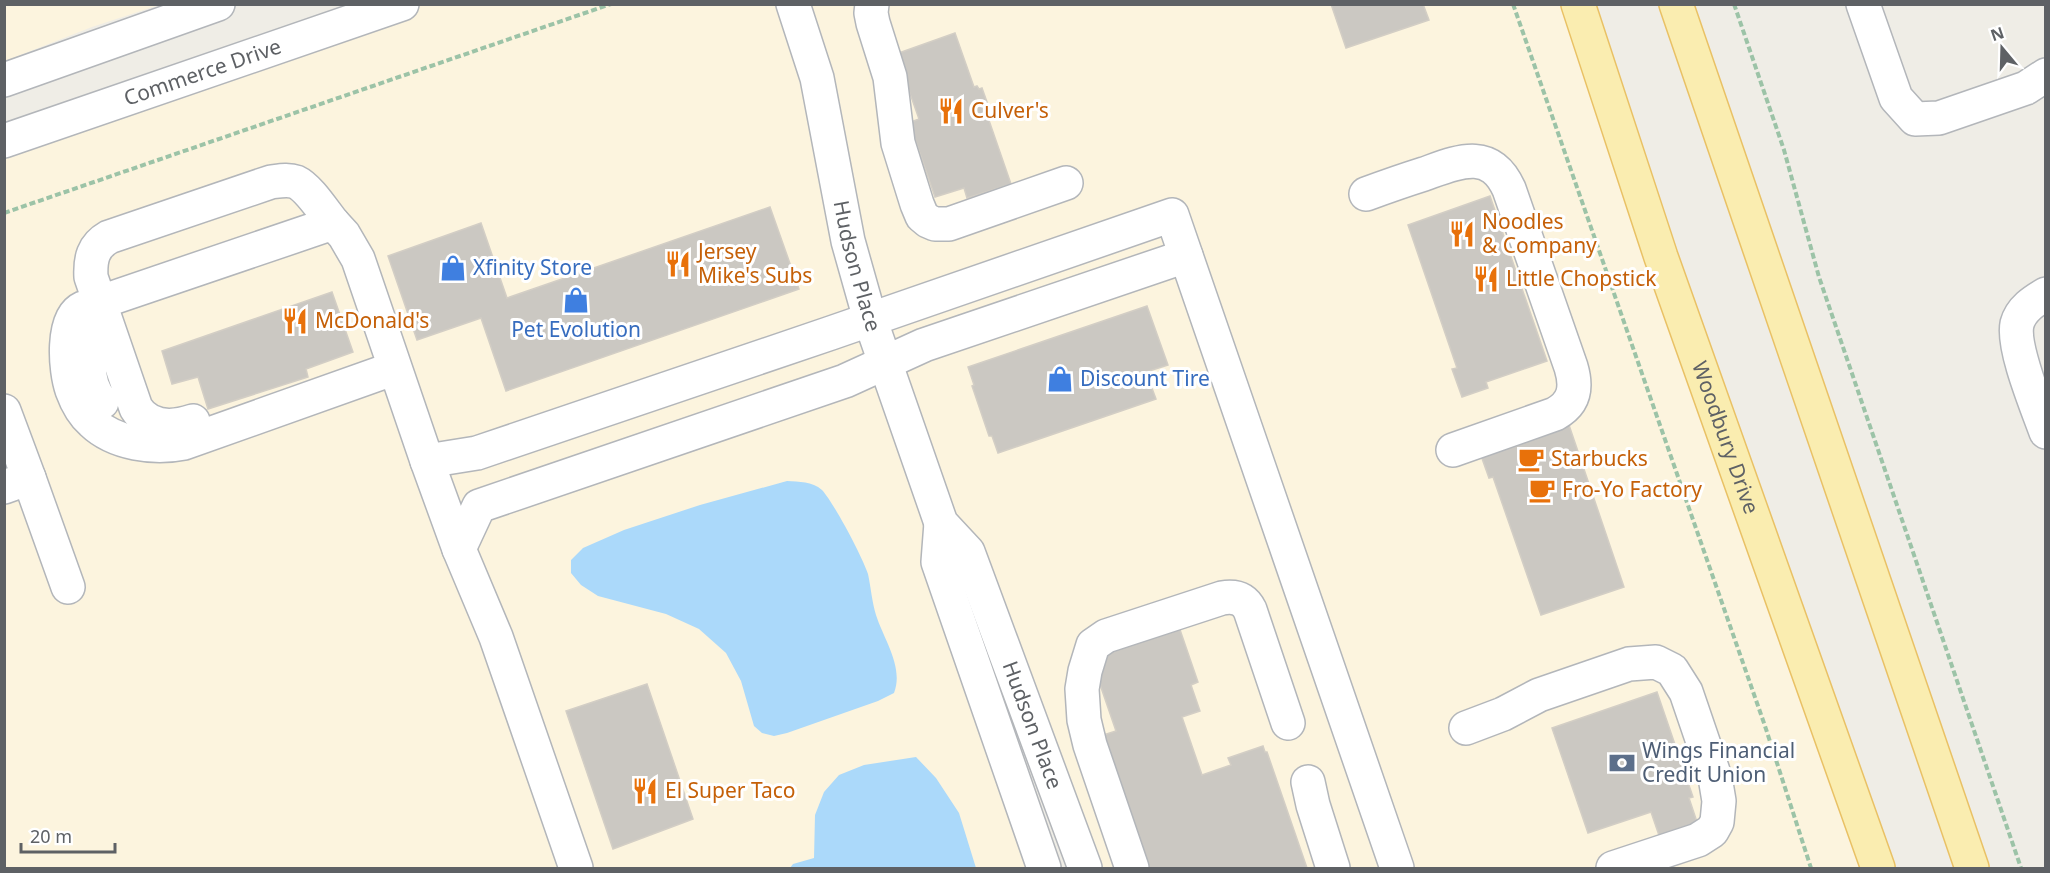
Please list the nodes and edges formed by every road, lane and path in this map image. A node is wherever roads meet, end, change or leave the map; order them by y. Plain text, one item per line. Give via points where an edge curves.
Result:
1 (218, 4) edge
2 (402, 4) edge
3 (611, 4) edge
4 (793, 4) edge
5 (872, 4) edge
6 (1513, 4) edge
7 (1578, 4) edge
8 (1676, 4) edge
9 (1734, 4) edge
10 (1863, 4) edge
11 (343, 14) edge
12 (2046, 75) edge
13 (4, 80) edge
14 (4, 141) edge
15 (1066, 183) dead end
16 (1366, 194) dead end
17 (4, 213) edge
18 (333, 223) junction
19 (1186, 256) junction
20 (2046, 294) edge
21 (99, 303) junction
22 (870, 319) junction
23 (885, 363) junction
24 (395, 368) junction
25 (355, 383) junction
26 (4, 411) edge
27 (2046, 432) edge
28 (1453, 450) dead end
29 (427, 461) junction
30 (17, 483) edge
31 (941, 523) junction
32 (459, 549) junction
33 (68, 587) dead end
34 (1288, 723) dead end
35 (1466, 728) dead end
36 (1308, 782) dead end
37 (576, 868) edge
38 (1044, 868) edge
39 (1085, 868) edge
40 (1132, 868) edge
41 (1333, 868) edge
42 (1397, 868) edge
43 (1613, 868) edge
44 (1811, 868) edge
45 (1878, 868) edge
46 (1972, 868) edge
47 (2021, 868) edge

1 - 13 street
2 - 11 street, Commerce Drive
3 - 17 path
4 - 22 street, Hudson Place via 817,78 848,241
5 - 15 street via 873,23 890,77 898,143 922,216 934,224 950,224
6 - 44 path
7 - 45 main road, Woodbury Drive via 1661,257
8 - 46 main road
9 - 47 path via 1784,150 1819,277
10 - 12 street via 1896,98 1915,119 1939,118 2026,88
11 - 14 street, Commerce Drive
16 - 28 street via 1459,162 1478,161 1495,168 1509,189 1571,367 1574,390 1565,407
18 - 21 street
18 - 21 street via 303,187 283,180 120,234 101,242 92,257 91,277
18 - 24 street via 358,259
19 - 22 street via 1172,214
19 - 23 street via 924,345
19 - 42 street
20 - 27 street via 2025,308 2018,323 2017,344
21 - 25 street via 136,408 152,423 189,423 308,382 337,379
21 - 25 street via 78,311 70,322 67,360 72,391 92,422 106,433 136,443 184,443
22 - 23 street, Hudson Place
22 - 29 street via 477,453
23 - 31 street, Hudson Place
23 - 32 street via 845,381 478,506
24 - 25 street
24 - 29 street
26 - 30 street
29 - 32 street
30 - 33 street
31 - 38 street, Hudson Place via 938,562
31 - 39 street, Hudson Place via 968,552
32 - 37 street via 495,637
34 - 40 street via 1250,610 1239,598 1222,598 1096,642 1083,682 1085,726
35 - 43 street via 1539,695 1629,664 1656,662 1672,670 1686,692 1715,777 1718,822 1698,840
36 - 41 street

